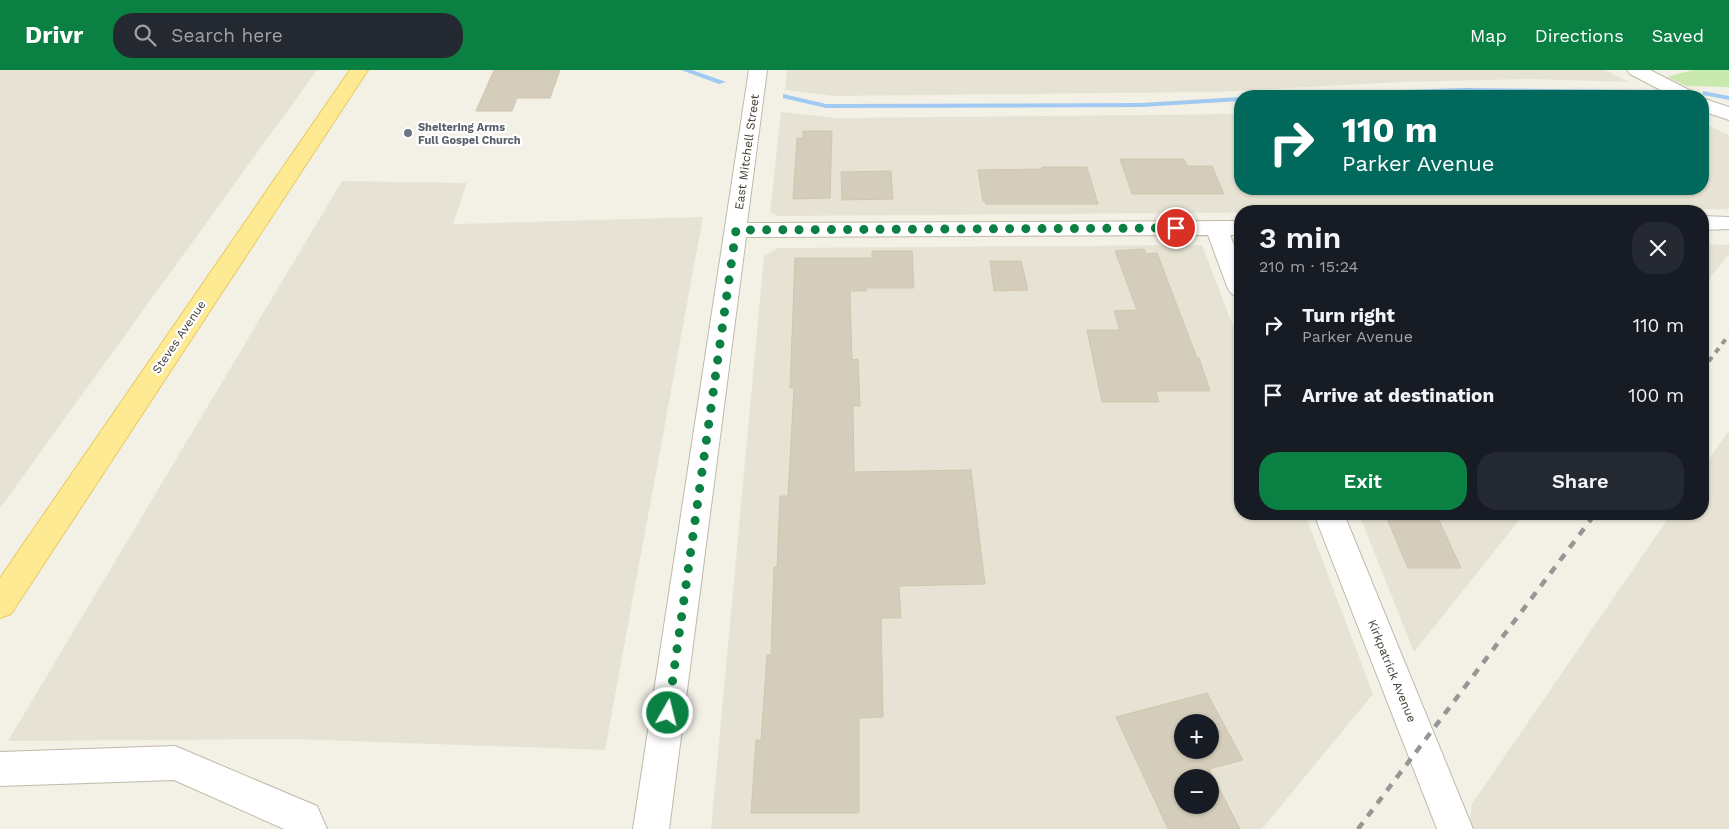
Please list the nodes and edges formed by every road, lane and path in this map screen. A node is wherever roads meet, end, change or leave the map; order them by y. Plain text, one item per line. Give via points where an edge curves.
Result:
1 (359, 70) edge
2 (758, 70) edge
3 (1636, 70) edge
4 (1674, 90) edge
5 (1709, 107) edge
6 (1729, 114) edge
7 (1709, 223) edge
8 (1725, 223) dead end
9 (1216, 228) junction
10 (1234, 228) edge
11 (736, 230) junction
12 (1234, 274) edge
13 (1331, 520) edge
14 (0, 604) edge
15 (0, 769) edge
16 (309, 829) edge
17 (651, 829) edge
18 (1455, 829) edge

1 - 14 main road, Steves Avenue
2 - 11 street, East Mitchell Street
3 - 4 street
5 - 6 street
7 - 8 street
9 - 10 street
9 - 11 street
9 - 12 street
11 - 17 street, East Mitchell Street
13 - 18 street, Kirkpatrick Avenue
15 - 16 street via 175,763 304,819

